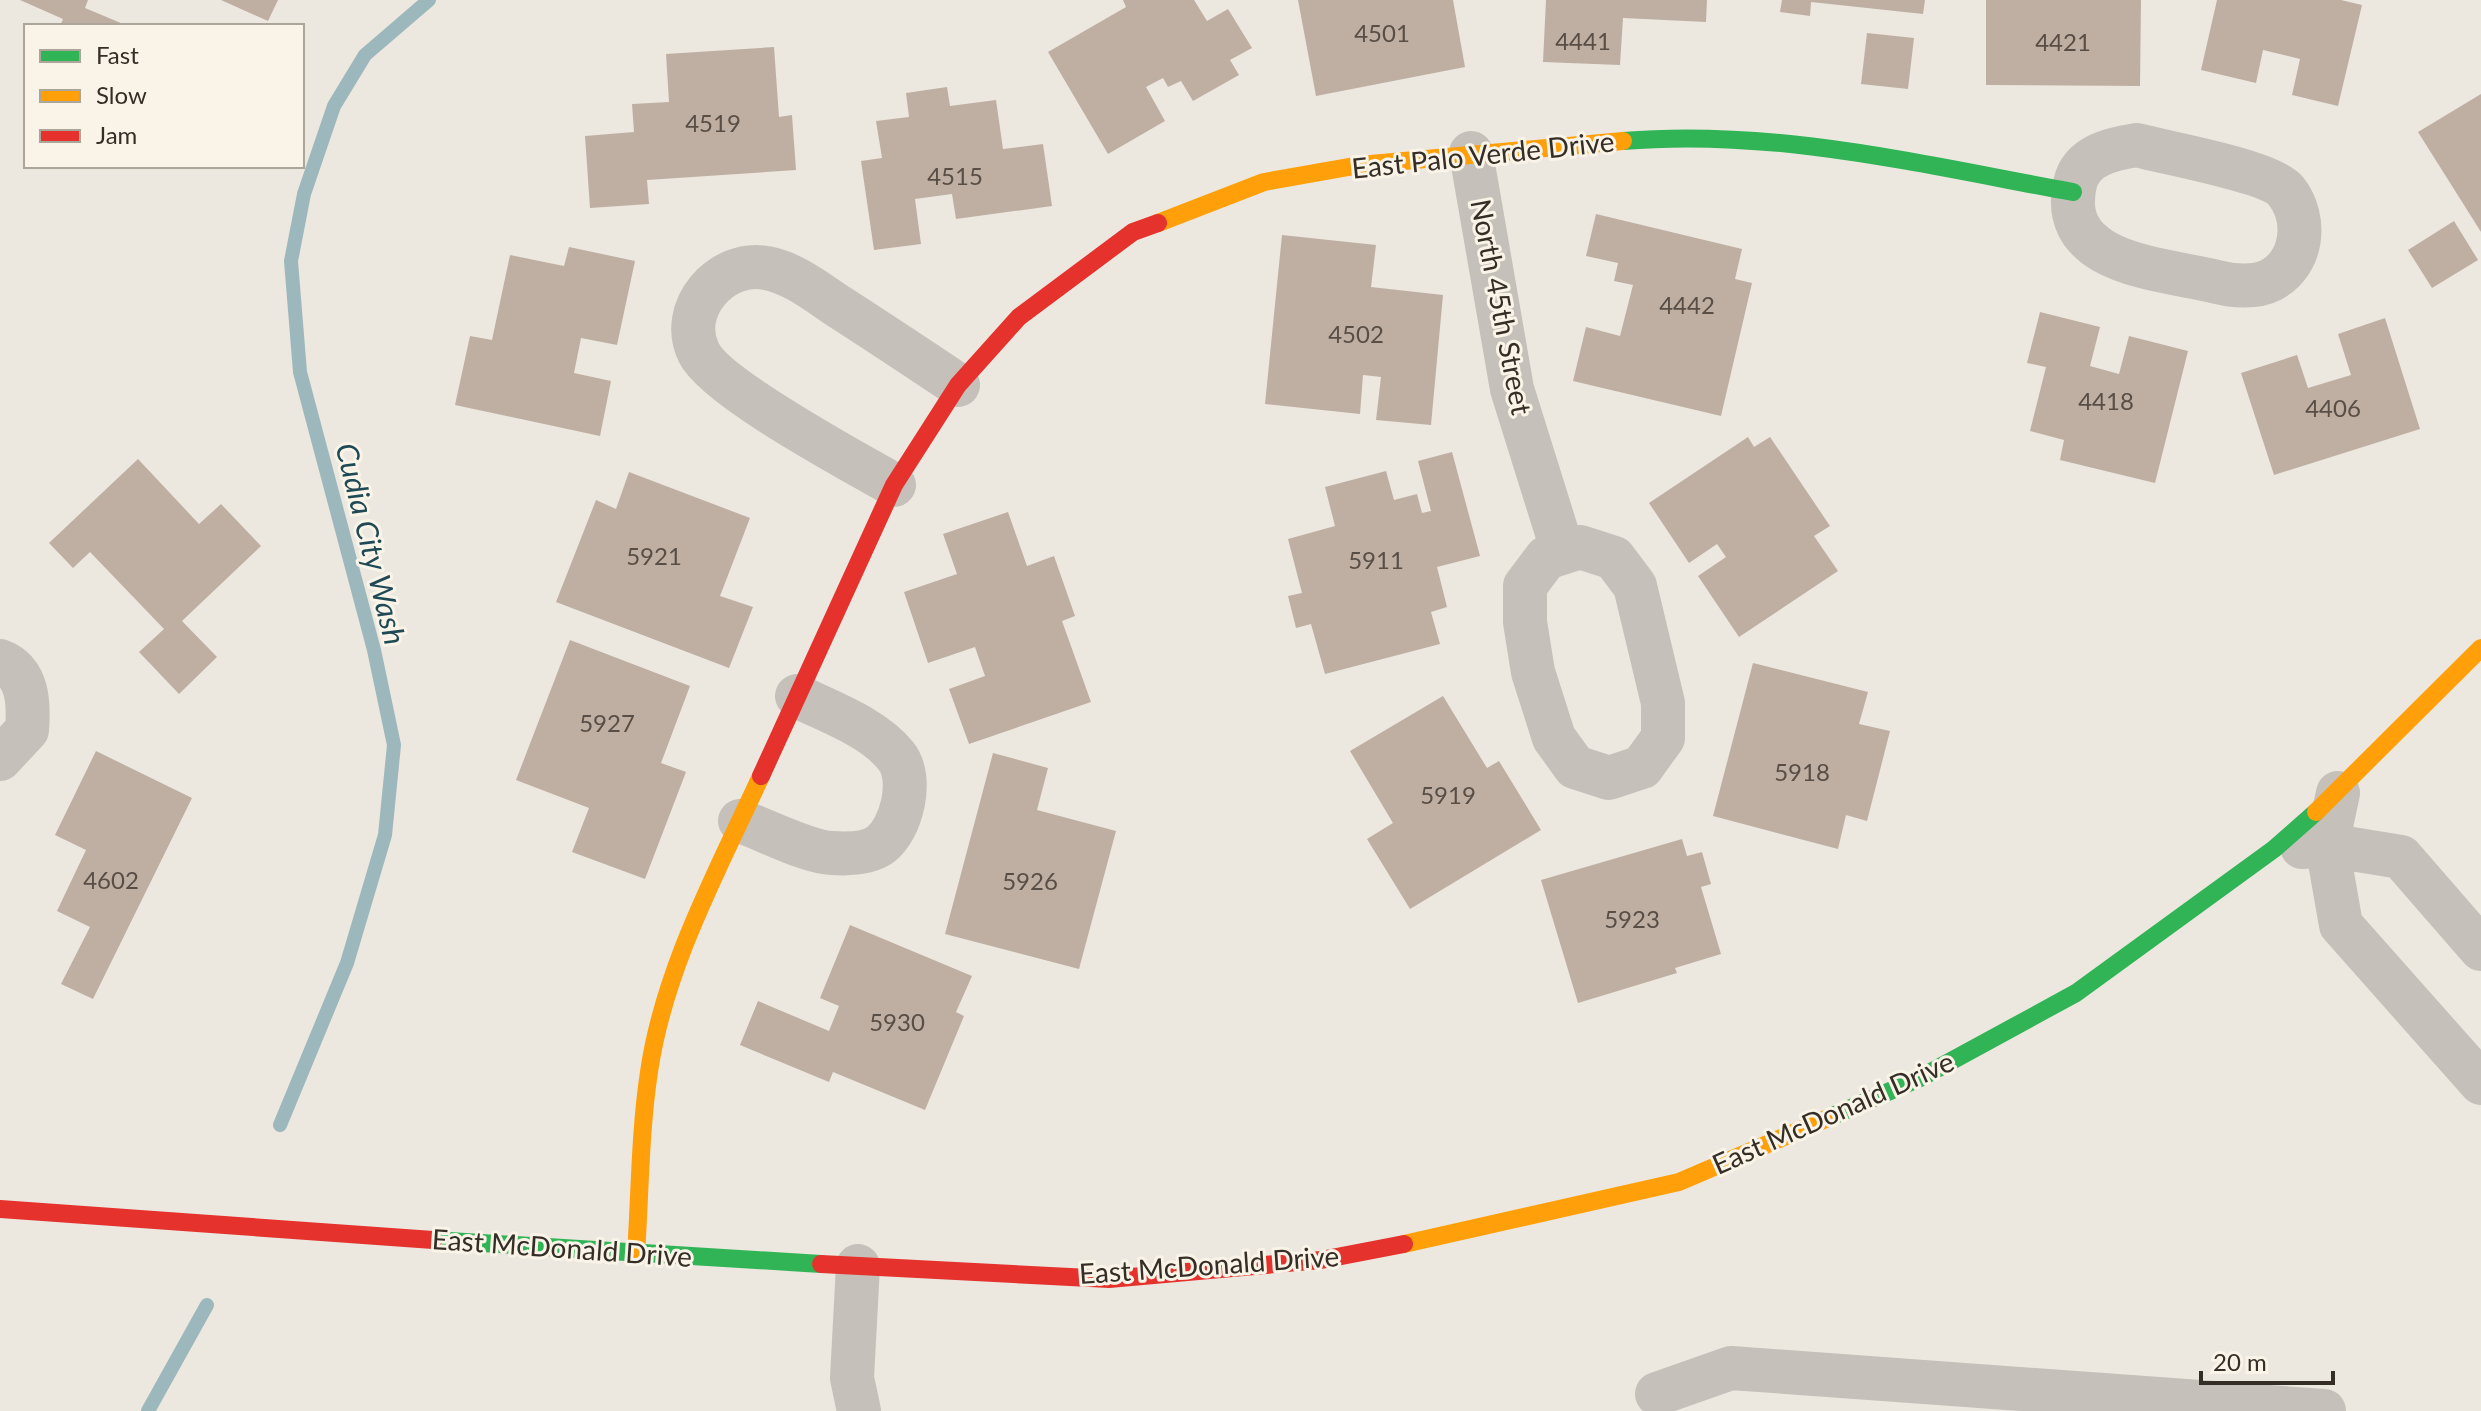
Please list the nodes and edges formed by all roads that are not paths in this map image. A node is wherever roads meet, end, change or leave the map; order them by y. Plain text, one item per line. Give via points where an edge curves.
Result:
1 (1471, 153) junction
2 (2073, 192) junction
3 (958, 385) junction
4 (894, 485) junction
5 (1563, 552) junction
6 (2481, 648) edge
7 (0, 661) edge
8 (797, 696) junction
9 (0, 759) edge
10 (2338, 793) junction
11 (740, 821) junction
12 (2327, 845) junction
13 (2274, 849) junction
14 (2481, 949) edge
15 (2481, 1083) edge
16 (0, 1209) edge
17 (636, 1254) junction
18 (858, 1266) junction
19 (1657, 1394) dead end
20 (859, 1411) edge
21 (2324, 1411) edge

1 - 2 main road, East Palo Verde Drive via 1673,137 1743,138 1817,146
1 - 3 main road, East Palo Verde Drive via 1264,182 1133,232 1019,317
1 - 5 street, North 45th Street via 1512,389
2 - 2 street via 2070,210 2086,242 2118,258 2235,286 2270,281 2295,256 2301,222 2285,190 2254,173 2137,145 2102,151 2076,176
3 - 4 main road, East Palo Verde Drive
3 - 4 street via 796,278 765,267 733,269 707,290 696,309 693,330 699,353 726,383
4 - 8 main road, East Palo Verde Drive
5 - 5 street via 1546,558 1525,586 1533,672 1554,738 1575,767 1609,778 1642,767 1663,738 1663,703 1635,586 1614,558 1580,547
6 - 10 main road, East McDonald Drive
7 - 9 street via 10,665 29,695 27,730
8 - 11 main road, East Palo Verde Drive
8 - 11 street via 868,732 898,757 905,788 900,817 881,845 860,853 829,854
10 - 12 street
10 - 13 main road, East McDonald Drive
11 - 17 main road, East Palo Verde Drive via 665,1003 649,1071
12 - 13 street
12 - 14 street via 2401,857
12 - 15 street via 2341,925
13 - 18 main road, East McDonald Drive via 2076,993 1920,1078 1679,1182 1496,1226 1321,1260 1109,1279
16 - 17 main road, East McDonald Drive
17 - 18 main road, East McDonald Drive
18 - 20 street via 852,1378
19 - 21 street via 1731,1368

